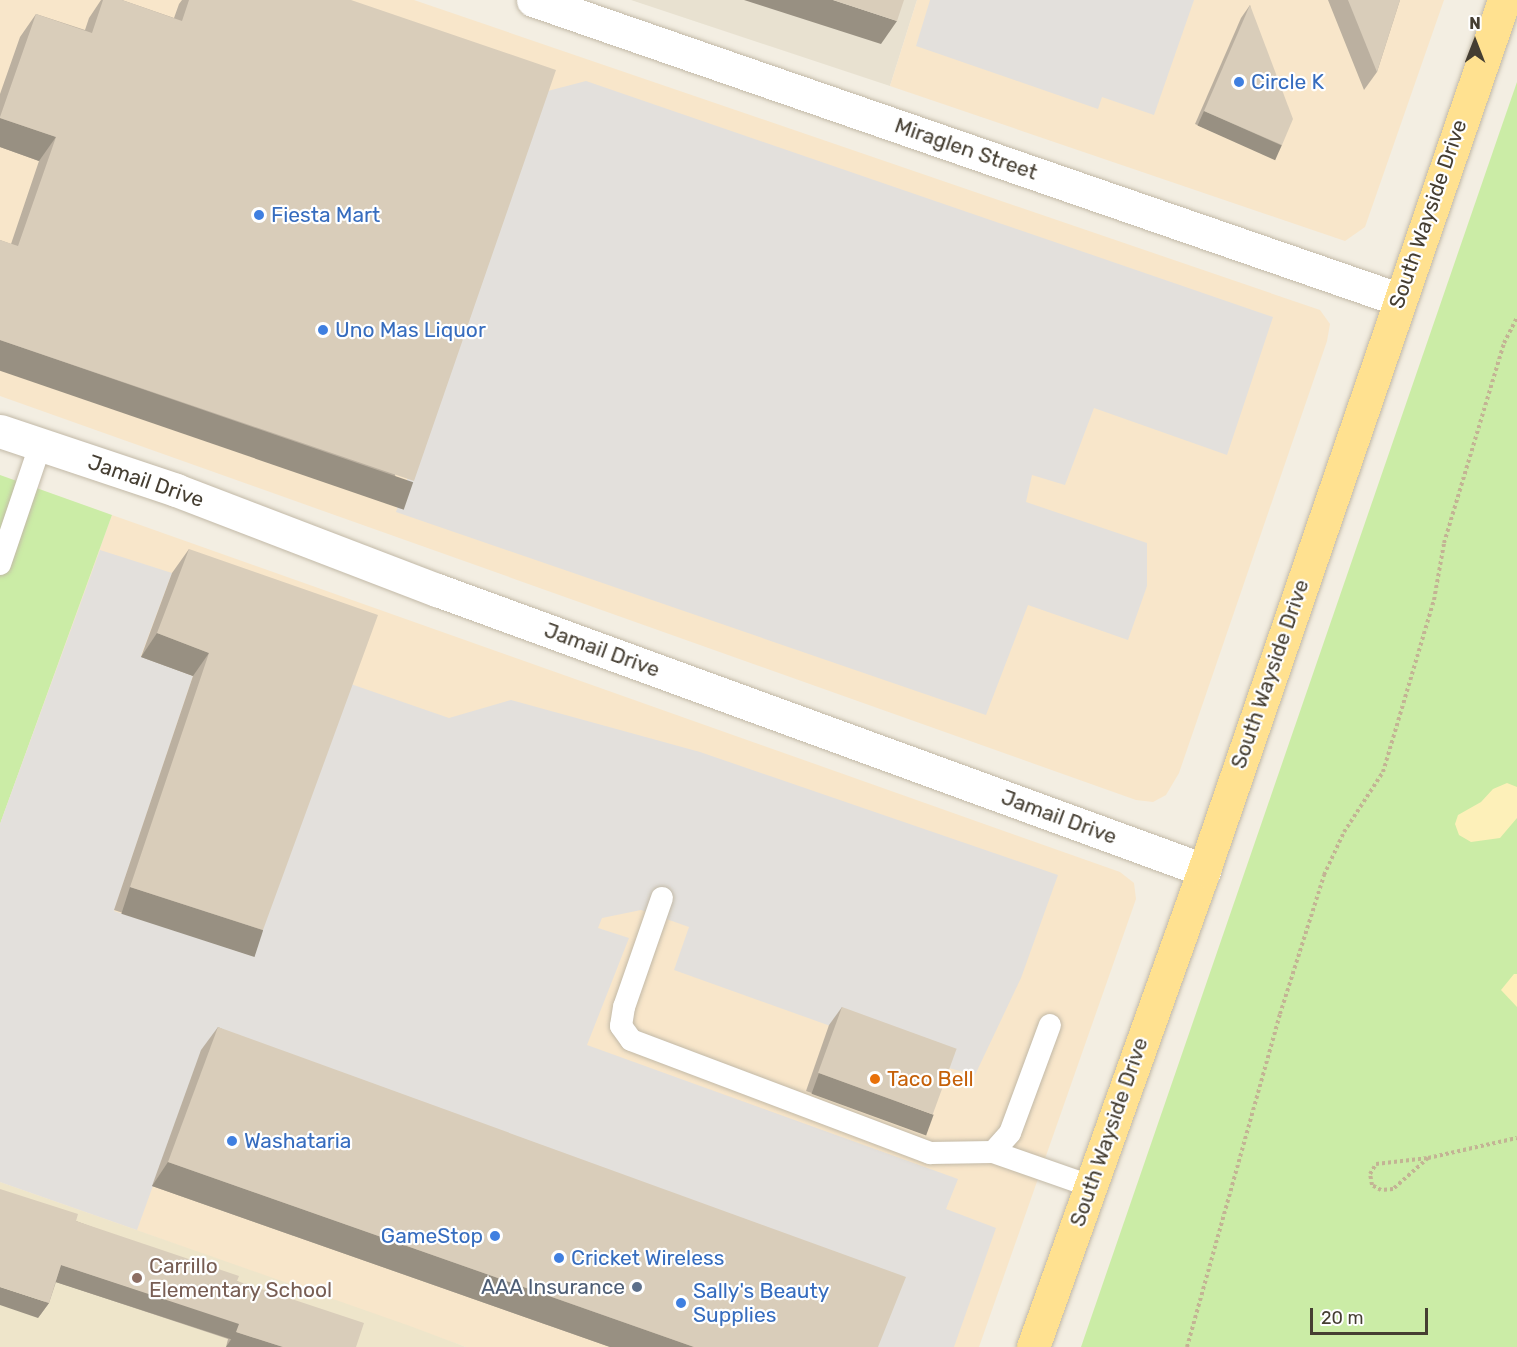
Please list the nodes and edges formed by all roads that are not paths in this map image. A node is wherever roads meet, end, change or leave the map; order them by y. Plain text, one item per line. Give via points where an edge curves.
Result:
1 (533, 0) edge
2 (1504, 0) edge
3 (1398, 299) junction
4 (0, 431) edge
5 (40, 446) junction
6 (0, 564) edge
7 (1204, 870) junction
8 (662, 898) dead end
9 (1050, 1026) dead end
10 (993, 1152) junction
11 (1090, 1186) junction
12 (1033, 1347) edge

1 - 3 street, Miraglen Street
2 - 3 main road, South Wayside Drive
3 - 7 main road, South Wayside Drive
4 - 5 street, Jamail Drive
5 - 6 lane
5 - 7 street, Jamail Drive via 176,490 448,594
7 - 11 main road, South Wayside Drive
8 - 10 lane via 624,1006 621,1026 631,1040 930,1153
9 - 10 lane via 1010,1133
10 - 11 lane
11 - 12 main road, South Wayside Drive

